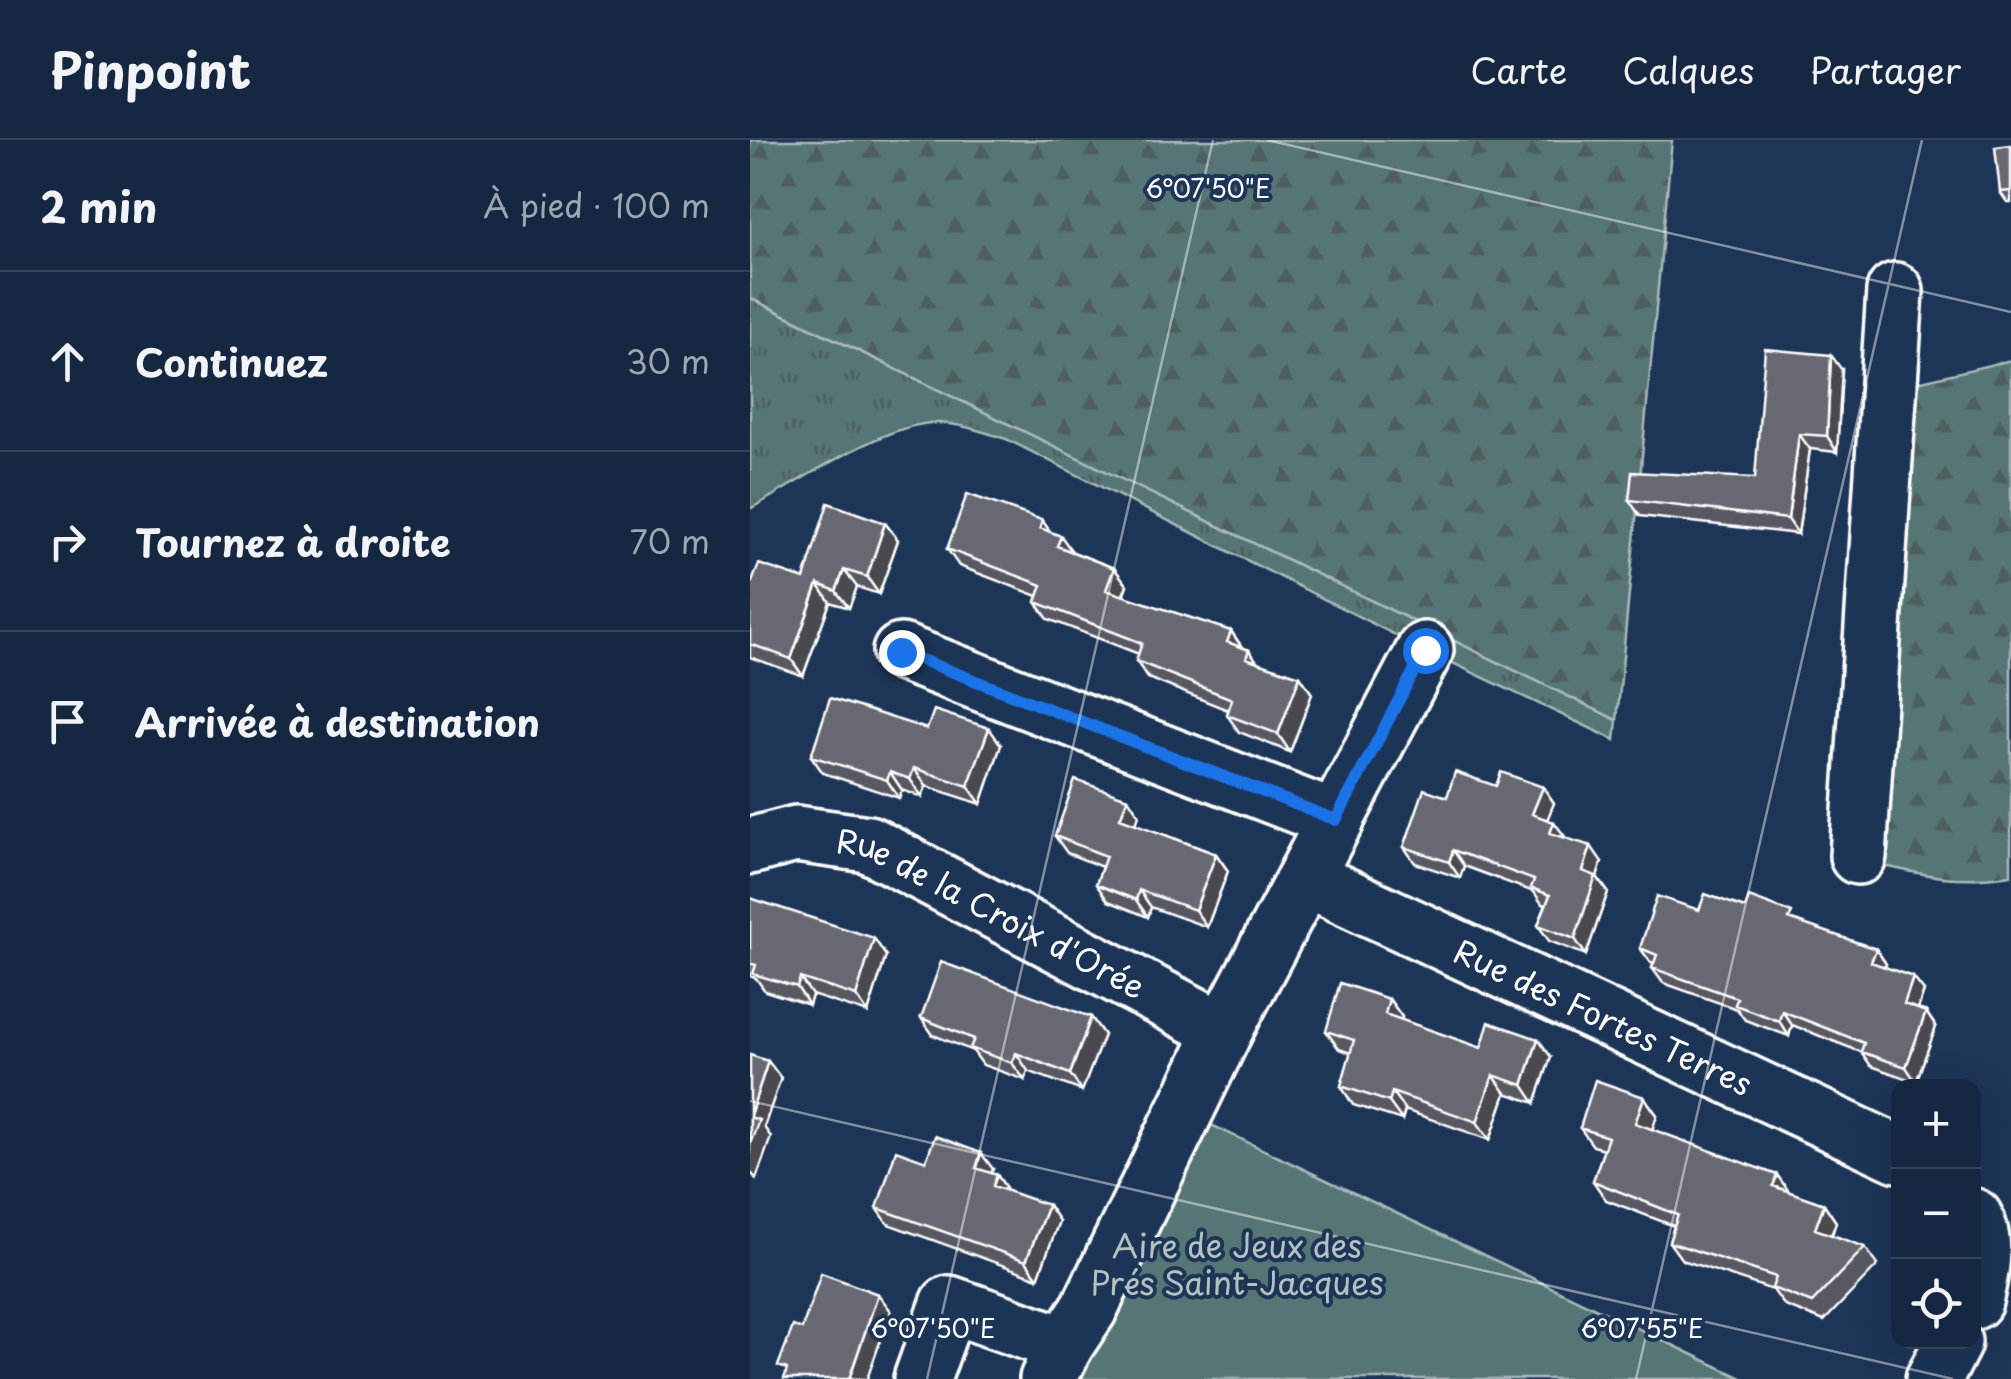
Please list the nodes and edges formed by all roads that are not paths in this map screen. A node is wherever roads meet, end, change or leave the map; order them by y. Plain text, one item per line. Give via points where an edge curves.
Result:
1 (1895, 291) dead end
2 (1425, 650) dead end
3 (901, 652) dead end
4 (1336, 820) junction
5 (750, 846) edge
6 (1858, 856) dead end
7 (1306, 878) junction
8 (1224, 1031) junction
9 (1891, 1151) edge
10 (1949, 1349) edge
11 (1057, 1362) edge
12 (922, 1379) edge
13 (1934, 1379) edge

1 - 6 street
2 - 4 street
3 - 4 street
4 - 7 street
5 - 8 street, Rue de la Croix d'Orée via 796,834 868,844
7 - 8 street
7 - 9 street, Rue des Fortes Terres
8 - 11 street
10 - 13 street
11 - 12 street via 950,1304

